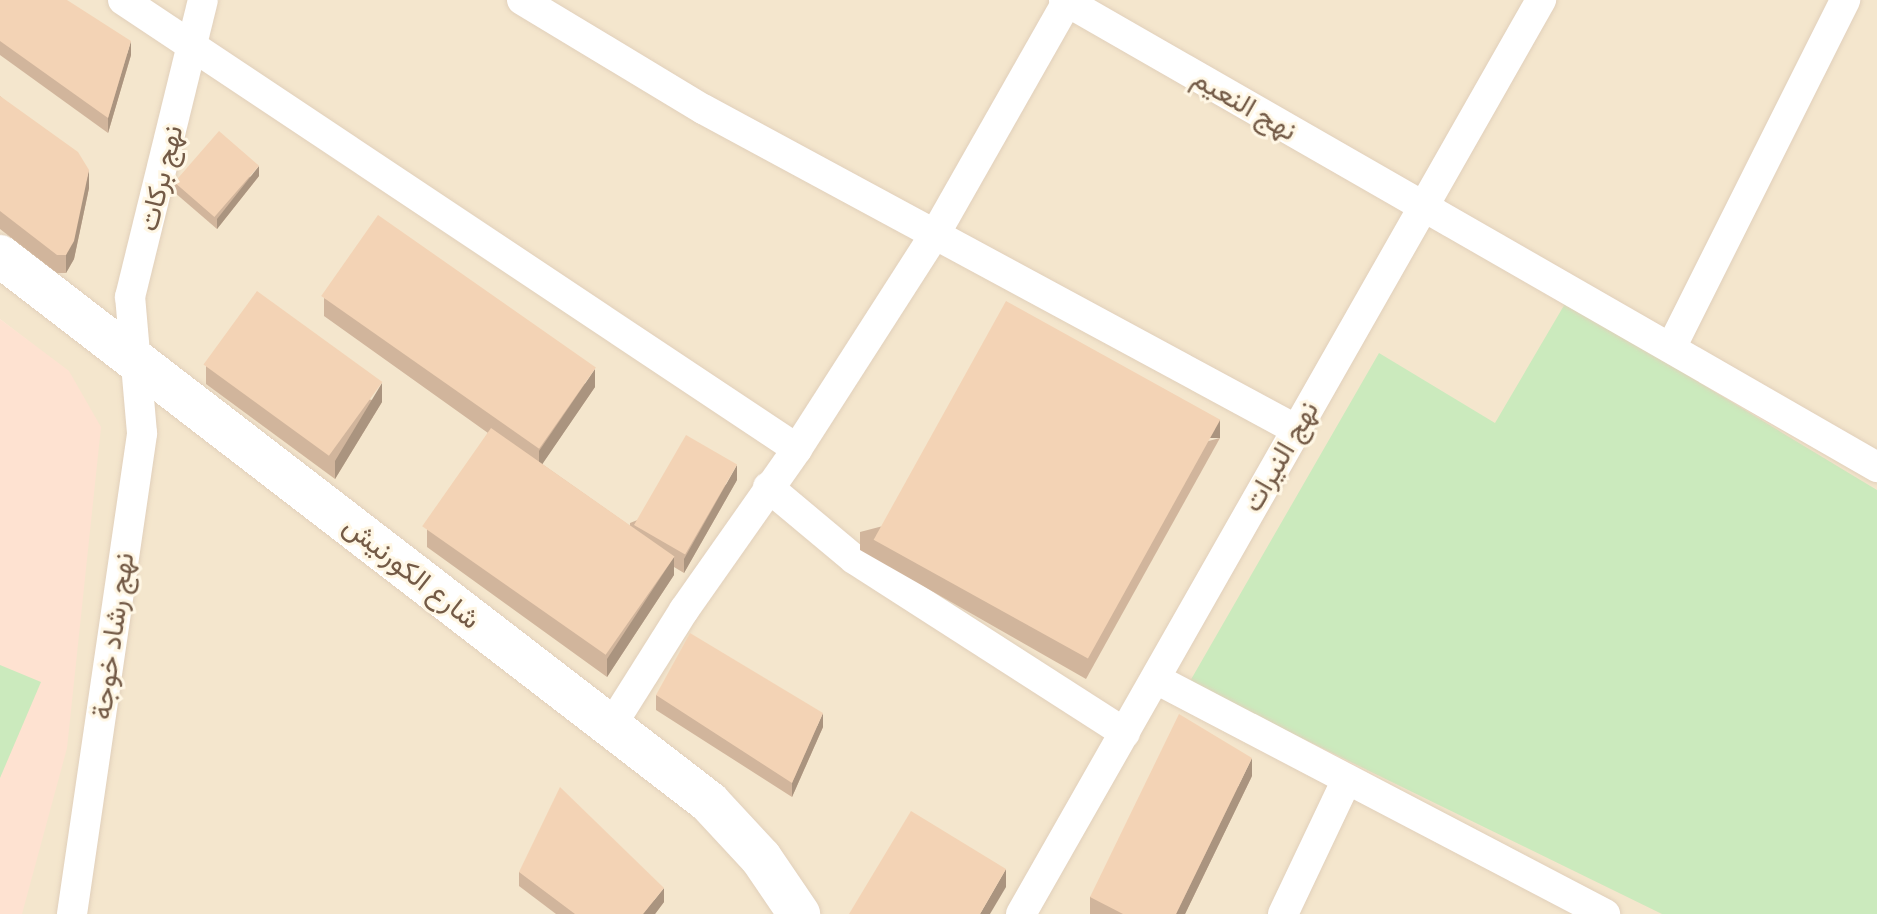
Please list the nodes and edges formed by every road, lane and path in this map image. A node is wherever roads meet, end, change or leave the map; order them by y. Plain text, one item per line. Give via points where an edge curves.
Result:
1 (123, 0) edge
2 (203, 0) edge
3 (522, 0) edge
4 (1541, 0) edge
5 (1845, 0) edge
6 (1065, 1) edge
7 (193, 44) junction
8 (1426, 208) junction
9 (934, 236) junction
10 (0, 256) edge
11 (1672, 346) junction
12 (136, 358) junction
13 (1295, 429) junction
14 (797, 449) junction
15 (1877, 467) edge
16 (768, 487) junction
17 (1156, 679) junction
18 (611, 726) junction
19 (1125, 733) junction
20 (1347, 779) junction
21 (72, 914) edge
22 (799, 914) edge
23 (1021, 914) edge
24 (1283, 914) edge
25 (1604, 914) edge

1 - 7 street
2 - 7 street, نهج بركات
3 - 9 street via 703,109
4 - 8 street, نهج النيرات
5 - 11 street
6 - 8 street, نهج النعيم
6 - 9 street
7 - 12 street, نهج بركات via 130,297
7 - 14 street
8 - 11 street, نهج النعيم
8 - 13 street, نهج النيرات
9 - 13 street
9 - 14 street
10 - 12 main road, شارع الكورنيش
11 - 15 street, نهج النعيم
12 - 18 main road, شارع الكورنيش
12 - 21 street, نهج رشاد خوجة via 142,433
13 - 17 street, نهج النيرات
14 - 16 street
16 - 18 street
16 - 19 street via 854,559
17 - 19 street, نهج النيرات
17 - 20 street
18 - 22 main road, شارع الكورنيش via 709,802 761,858
19 - 23 street, نهج النيرات
20 - 24 street
20 - 25 street

